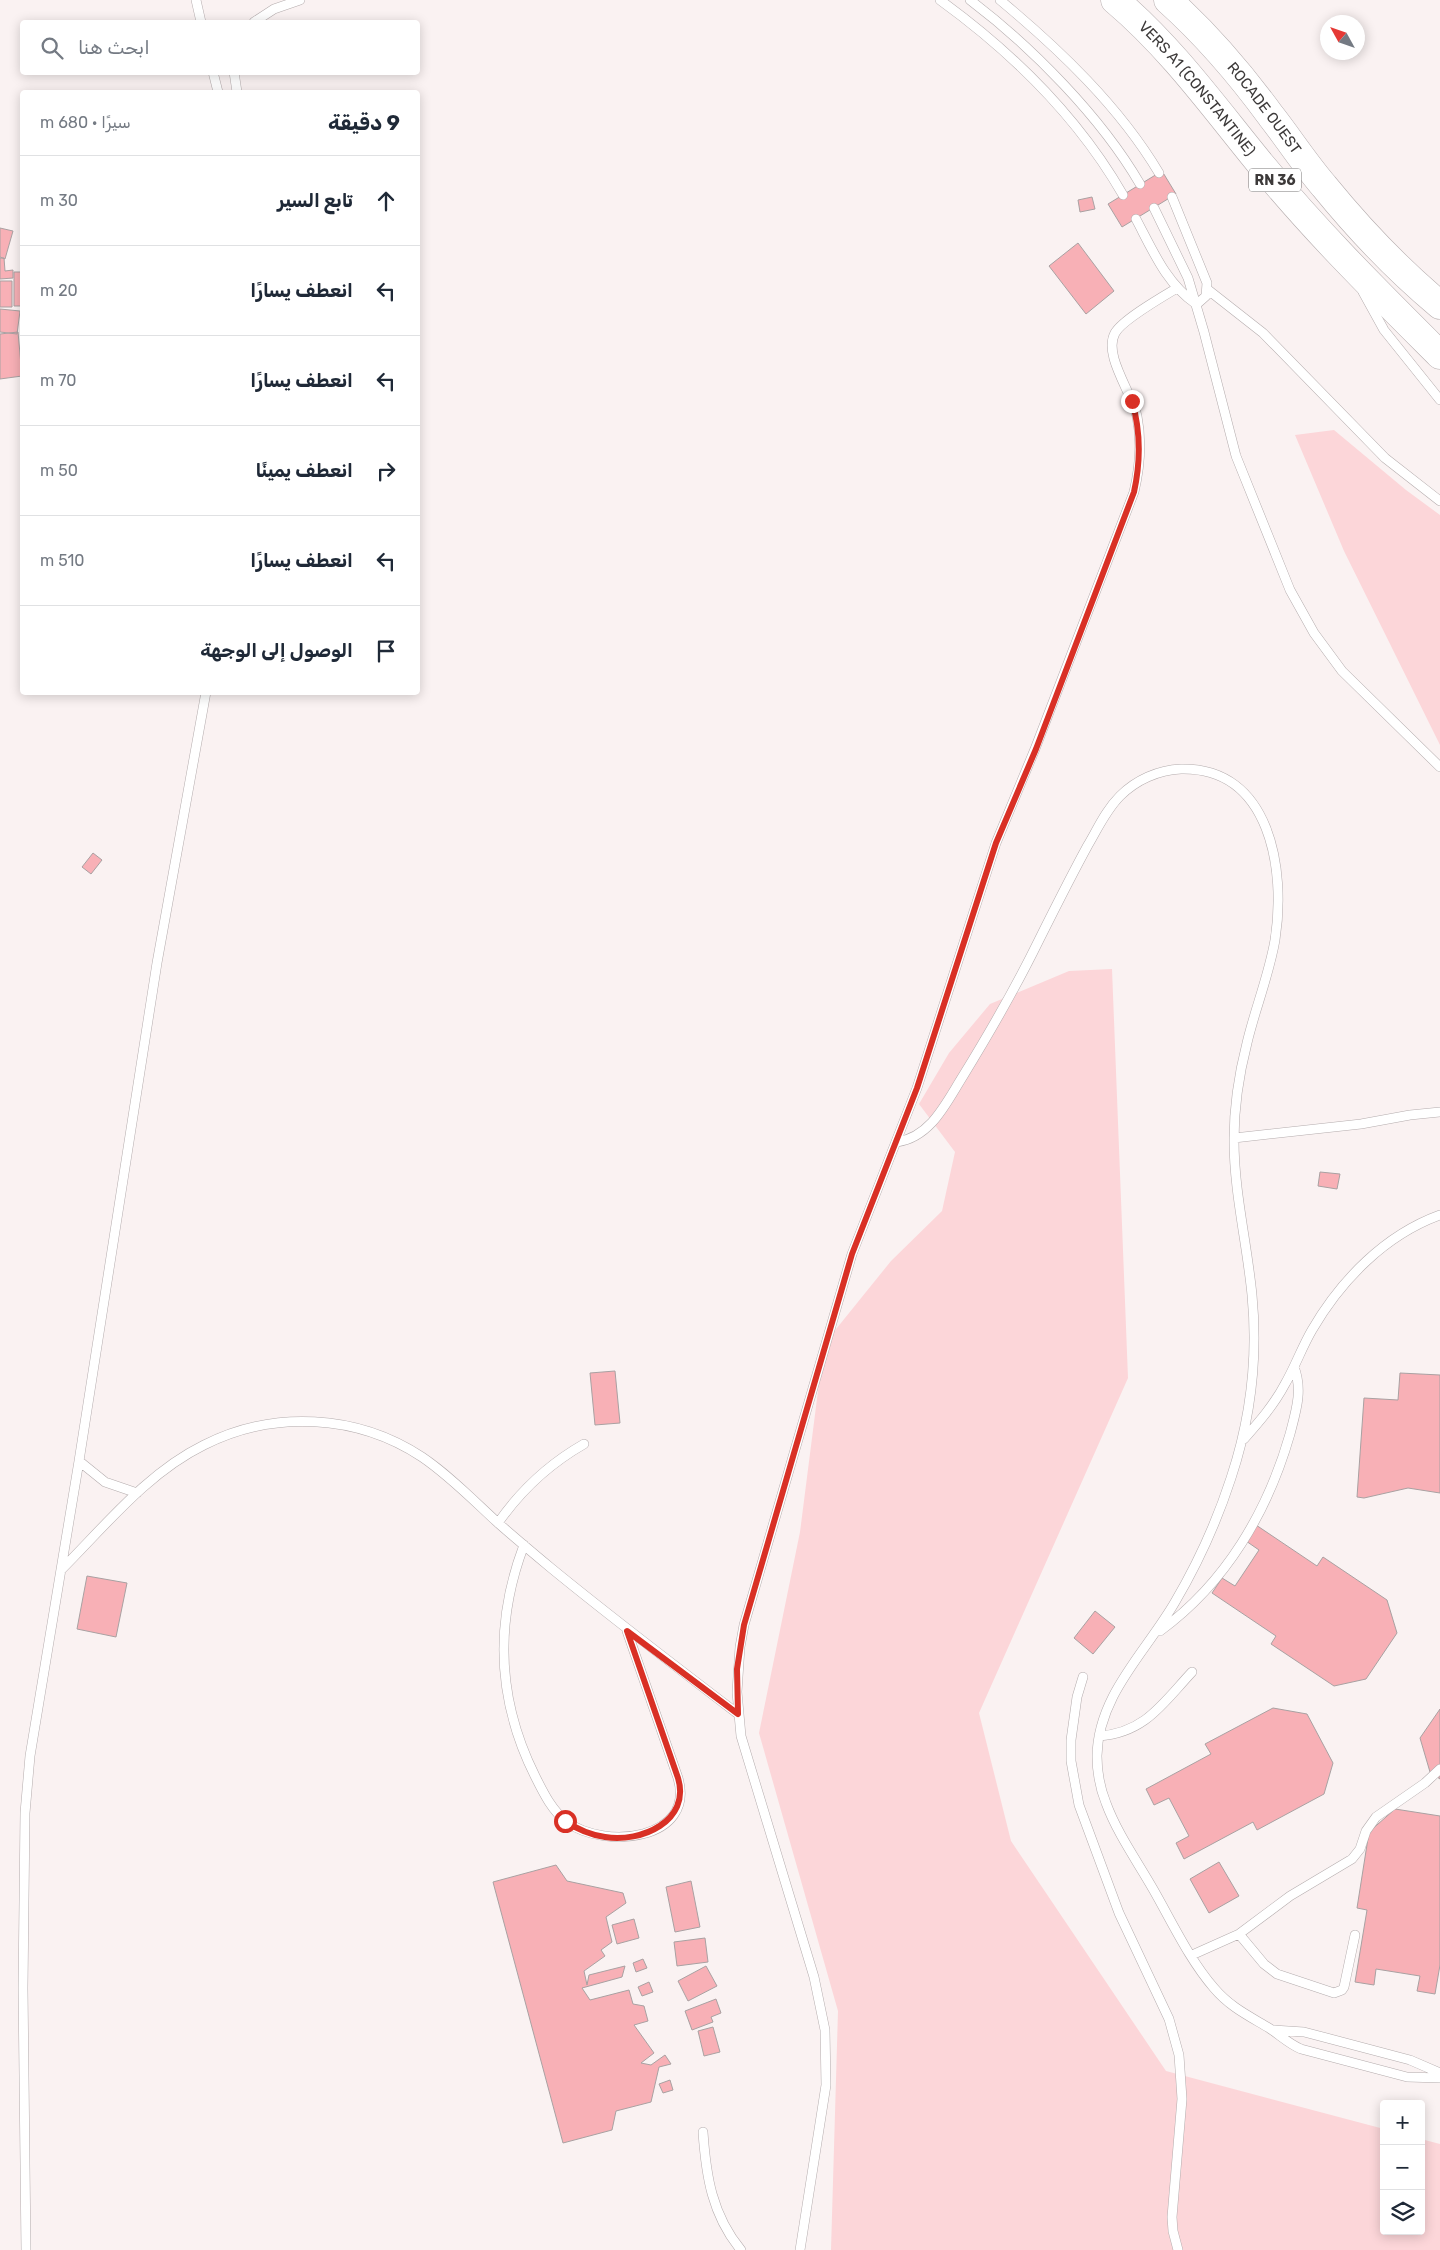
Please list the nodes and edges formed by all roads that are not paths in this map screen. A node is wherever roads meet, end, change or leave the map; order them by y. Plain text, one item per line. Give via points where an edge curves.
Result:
1 (196, 0) edge
2 (300, 0) edge
3 (940, 0) edge
4 (970, 0) edge
5 (1000, 0) edge
6 (1115, 0) edge
7 (1168, 0) edge
8 (201, 20) edge
9 (257, 20) edge
10 (214, 75) edge
11 (234, 75) edge
12 (218, 90) edge
13 (237, 90) edge
14 (1159, 173) dead end
15 (1140, 184) dead end
16 (1123, 195) dead end
17 (1172, 197) dead end
18 (1154, 208) dead end
19 (1136, 219) dead end
20 (1354, 271) junction
21 (1177, 288) junction
22 (1207, 289) junction
23 (1197, 304) junction
24 (1440, 306) edge
25 (1440, 355) edge
26 (1440, 400) edge
27 (1440, 501) edge
28 (205, 695) edge
29 (1440, 767) edge
30 (1440, 1112) edge
31 (1234, 1138) junction
32 (897, 1142) junction
33 (1440, 1215) edge
34 (1294, 1367) junction
35 (1244, 1439) junction
36 (584, 1444) dead end
37 (79, 1461) junction
38 (137, 1494) junction
39 (498, 1523) junction
40 (524, 1545) junction
41 (60, 1570) junction
42 (627, 1631) junction
43 (1156, 1634) junction
44 (1192, 1672) dead end
45 (1083, 1677) dead end
46 (738, 1714) junction
47 (1099, 1736) junction
48 (1440, 1769) edge
49 (1239, 1934) junction
50 (1355, 1935) dead end
51 (1192, 1955) junction
52 (1273, 2030) junction
53 (1440, 2073) edge
54 (1440, 2078) edge
55 (702, 2132) dead end
56 (26, 2250) edge
57 (741, 2250) edge
58 (800, 2250) edge
59 (1178, 2250) edge

1 - 8 lane
2 - 9 lane via 274,9
3 - 16 lane via 996,45 1058,105 1101,158
4 - 15 lane via 1016,39 1076,100 1116,147
5 - 14 lane via 1052,45 1105,101 1133,134
6 - 20 highway, VERS A1 (CONSTANTINE) / RN 36 via 1171,54
7 - 24 highway, ROCADE OUEST via 1231,66 1324,186 1371,239
10 - 12 lane
11 - 13 lane
17 - 22 lane via 1188,232
18 - 23 lane via 1178,255
19 - 21 lane via 1161,266
20 - 25 highway, VERS A1 (CONSTANTINE) / RN 36
20 - 26 lane via 1384,330
21 - 23 lane
21 - 32 lane via 1118,328 1112,341 1112,356 1137,417 1140,454 1134,492 1036,749 996,843 936,1033
22 - 23 lane via 1206,296
22 - 27 lane via 1263,333 1365,439
23 - 29 lane via 1236,456 1290,590 1342,671
28 - 37 lane via 156,972
30 - 31 lane
31 - 32 lane via 1246,1045 1275,942 1277,874 1269,832 1250,799 1220,777 1184,769 1165,771 1131,786 1105,814 1008,1000 959,1082 928,1129 914,1138
31 - 35 lane via 1238,1204 1254,1326 1252,1387
32 - 46 lane via 866,1216 845,1278 746,1618 737,1669
33 - 34 lane via 1402,1233 1356,1272 1324,1312
34 - 35 lane via 1274,1402
34 - 43 lane via 1299,1386 1297,1405 1268,1498 1244,1539 1207,1590
35 - 43 lane via 1208,1536 1178,1598
36 - 39 lane via 534,1479
37 - 38 lane via 105,1482
37 - 41 lane
38 - 39 lane via 180,1458 230,1434 281,1422 314,1422 355,1428 400,1445 441,1471
38 - 41 lane
39 - 40 lane
40 - 42 lane
40 - 42 lane via 509,1591 503,1636 505,1680 515,1724 529,1764 551,1804 565,1821 604,1837 633,1836 657,1828 676,1811 681,1794
41 - 56 lane via 35,1717 25,1813
42 - 46 lane
43 - 47 lane via 1110,1699
44 - 47 lane via 1144,1722 1124,1732
45 - 59 lane via 1071,1740 1071,1762 1079,1805 1119,1913 1168,2019 1178,2055 1182,2099 1172,2231
46 - 58 lane via 746,1757 814,1977 825,2030 826,2085
47 - 51 lane via 1098,1773 1107,1808
48 - 49 lane via 1376,1817 1352,1859 1290,1896
49 - 50 lane via 1276,1974 1334,1993 1344,1986
49 - 51 lane
51 - 52 lane via 1228,2002
52 - 53 lane via 1309,2033 1410,2060
52 - 54 lane via 1286,2041 1310,2052 1407,2077
55 - 57 lane via 705,2170 714,2204 729,2235

